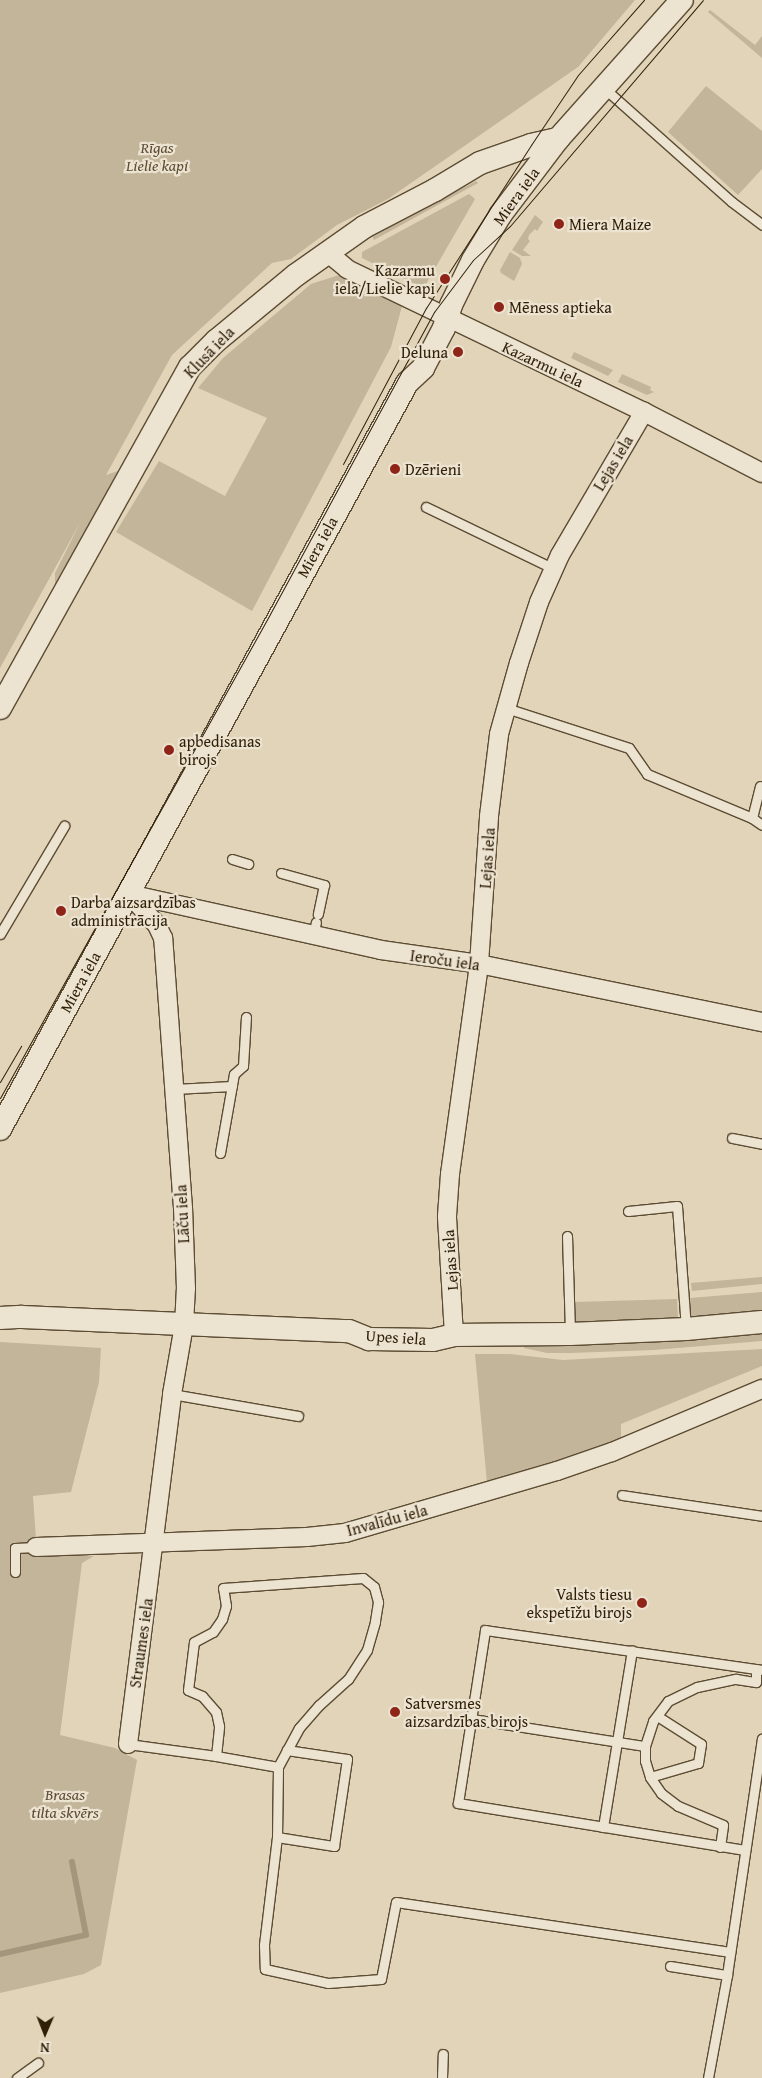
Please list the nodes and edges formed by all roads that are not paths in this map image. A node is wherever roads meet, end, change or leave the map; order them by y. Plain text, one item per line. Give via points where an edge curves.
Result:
1 (682, 0) edge
2 (604, 88) junction
3 (558, 139) junction
4 (762, 225) edge
5 (327, 252) junction
6 (447, 319) junction
7 (644, 412) junction
8 (762, 473) edge
9 (426, 507) dead end
10 (554, 569) junction
11 (0, 708) edge
12 (506, 708) junction
13 (761, 783) edge
14 (752, 818) junction
15 (762, 825) edge
16 (64, 826) dead end
17 (232, 859) dead end
18 (248, 864) dead end
19 (281, 873) dead end
20 (129, 894) junction
21 (316, 924) junction
22 (0, 934) edge
23 (479, 964) junction
24 (246, 1016) dead end
25 (762, 1022) edge
26 (232, 1086) junction
27 (174, 1089) junction
28 (0, 1129) edge
29 (732, 1138) dead end
30 (762, 1144) edge
31 (220, 1153) dead end
32 (628, 1211) dead end
33 (568, 1236) dead end
34 (0, 1318) edge
35 (762, 1322) edge
36 (184, 1325) junction
37 (686, 1329) junction
38 (570, 1334) junction
39 (454, 1335) junction
40 (762, 1390) edge
41 (172, 1394) junction
42 (298, 1416) dead end
43 (622, 1495) dead end
44 (762, 1516) edge
45 (154, 1543) junction
46 (36, 1547) joint
47 (15, 1572) dead end
48 (632, 1650) junction
49 (759, 1670) edge
50 (657, 1716) junction
51 (472, 1719) junction
52 (762, 1739) edge
53 (618, 1742) junction
54 (128, 1744) joint
55 (645, 1746) junction
56 (287, 1750) junction
57 (216, 1756) junction
58 (278, 1767) junction
59 (650, 1777) junction
60 (603, 1827) junction
61 (277, 1836) junction
62 (720, 1847) junction
63 (745, 1850) junction
64 (730, 1952) junction
65 (670, 1966) dead end
66 (727, 1975) junction
67 (443, 2054) dead end
68 (38, 2063) dead end
69 (17, 2078) edge
70 (442, 2078) edge
71 (708, 2078) edge

1 - 2 street, Miera iela
2 - 3 street, Miera iela
2 - 4 lane via 690,166
3 - 5 street, Klusā iela via 480,163 364,227
3 - 6 street, Miera iela via 477,253
5 - 6 street, Kazarmu iela via 347,269
5 - 11 street, Klusā iela via 244,318 190,367
6 - 7 street, Kazarmu iela
6 - 20 street, Miera iela via 423,368 407,383
7 - 8 street, Kazarmu iela
7 - 10 street, Lejas iela via 578,521
9 - 10 lane
10 - 12 street, Lejas iela
12 - 14 lane via 628,748 647,774
12 - 23 street, Lejas iela via 499,734 492,791
13 - 14 lane
14 - 15 lane
16 - 22 lane
17 - 18 lane
19 - 21 lane via 324,886
20 - 21 street, Ieroču iela
20 - 27 street, Lāču iela via 157,925 163,938
20 - 28 street, Miera iela
21 - 23 street, Ieroču iela via 382,950
23 - 25 street, Ieroču iela
23 - 39 street, Lejas iela via 447,1216
24 - 26 lane via 243,1066 234,1074
26 - 27 lane
26 - 31 lane
27 - 36 street, Lāču iela via 186,1289
29 - 30 lane
32 - 37 lane via 677,1206
33 - 38 lane
34 - 36 street, Upes iela
35 - 37 street, Upes iela
36 - 39 street, Upes iela via 349,1331 369,1339 433,1340
36 - 41 street, Lāču iela
37 - 38 street, Upes iela
38 - 39 street, Upes iela
40 - 45 street, Invalīdu iela via 593,1458 345,1533
41 - 42 lane
41 - 45 street, Lāču iela
43 - 44 lane
45 - 46 street, Invalīdu iela
45 - 54 street, Straumes iela
46 - 47 lane, Invalīdu iela via 15,1548
48 - 49 lane
48 - 51 lane via 485,1630
48 - 53 lane
49 - 50 lane via 756,1682 736,1679 697,1687 668,1701
50 - 55 lane
50 - 59 lane via 701,1744 698,1763
51 - 53 lane
51 - 60 lane via 458,1803
52 - 63 lane
53 - 55 lane
53 - 60 lane
54 - 57 lane
55 - 59 lane
56 - 57 lane via 299,1728 348,1679 367,1650 378,1602 374,1587 363,1578 223,1588 226,1606 222,1619 213,1632 194,1642 188,1690 202,1696 216,1712
56 - 58 lane
56 - 61 lane via 347,1759 334,1846
57 - 58 lane
58 - 61 lane
59 - 62 lane via 661,1793 678,1806 723,1824
60 - 62 lane
61 - 64 lane via 264,1945 265,1969 328,1983 381,1980 396,1902
62 - 63 lane
63 - 64 lane
64 - 66 lane
65 - 66 lane
66 - 71 lane
67 - 70 lane
68 - 69 lane

